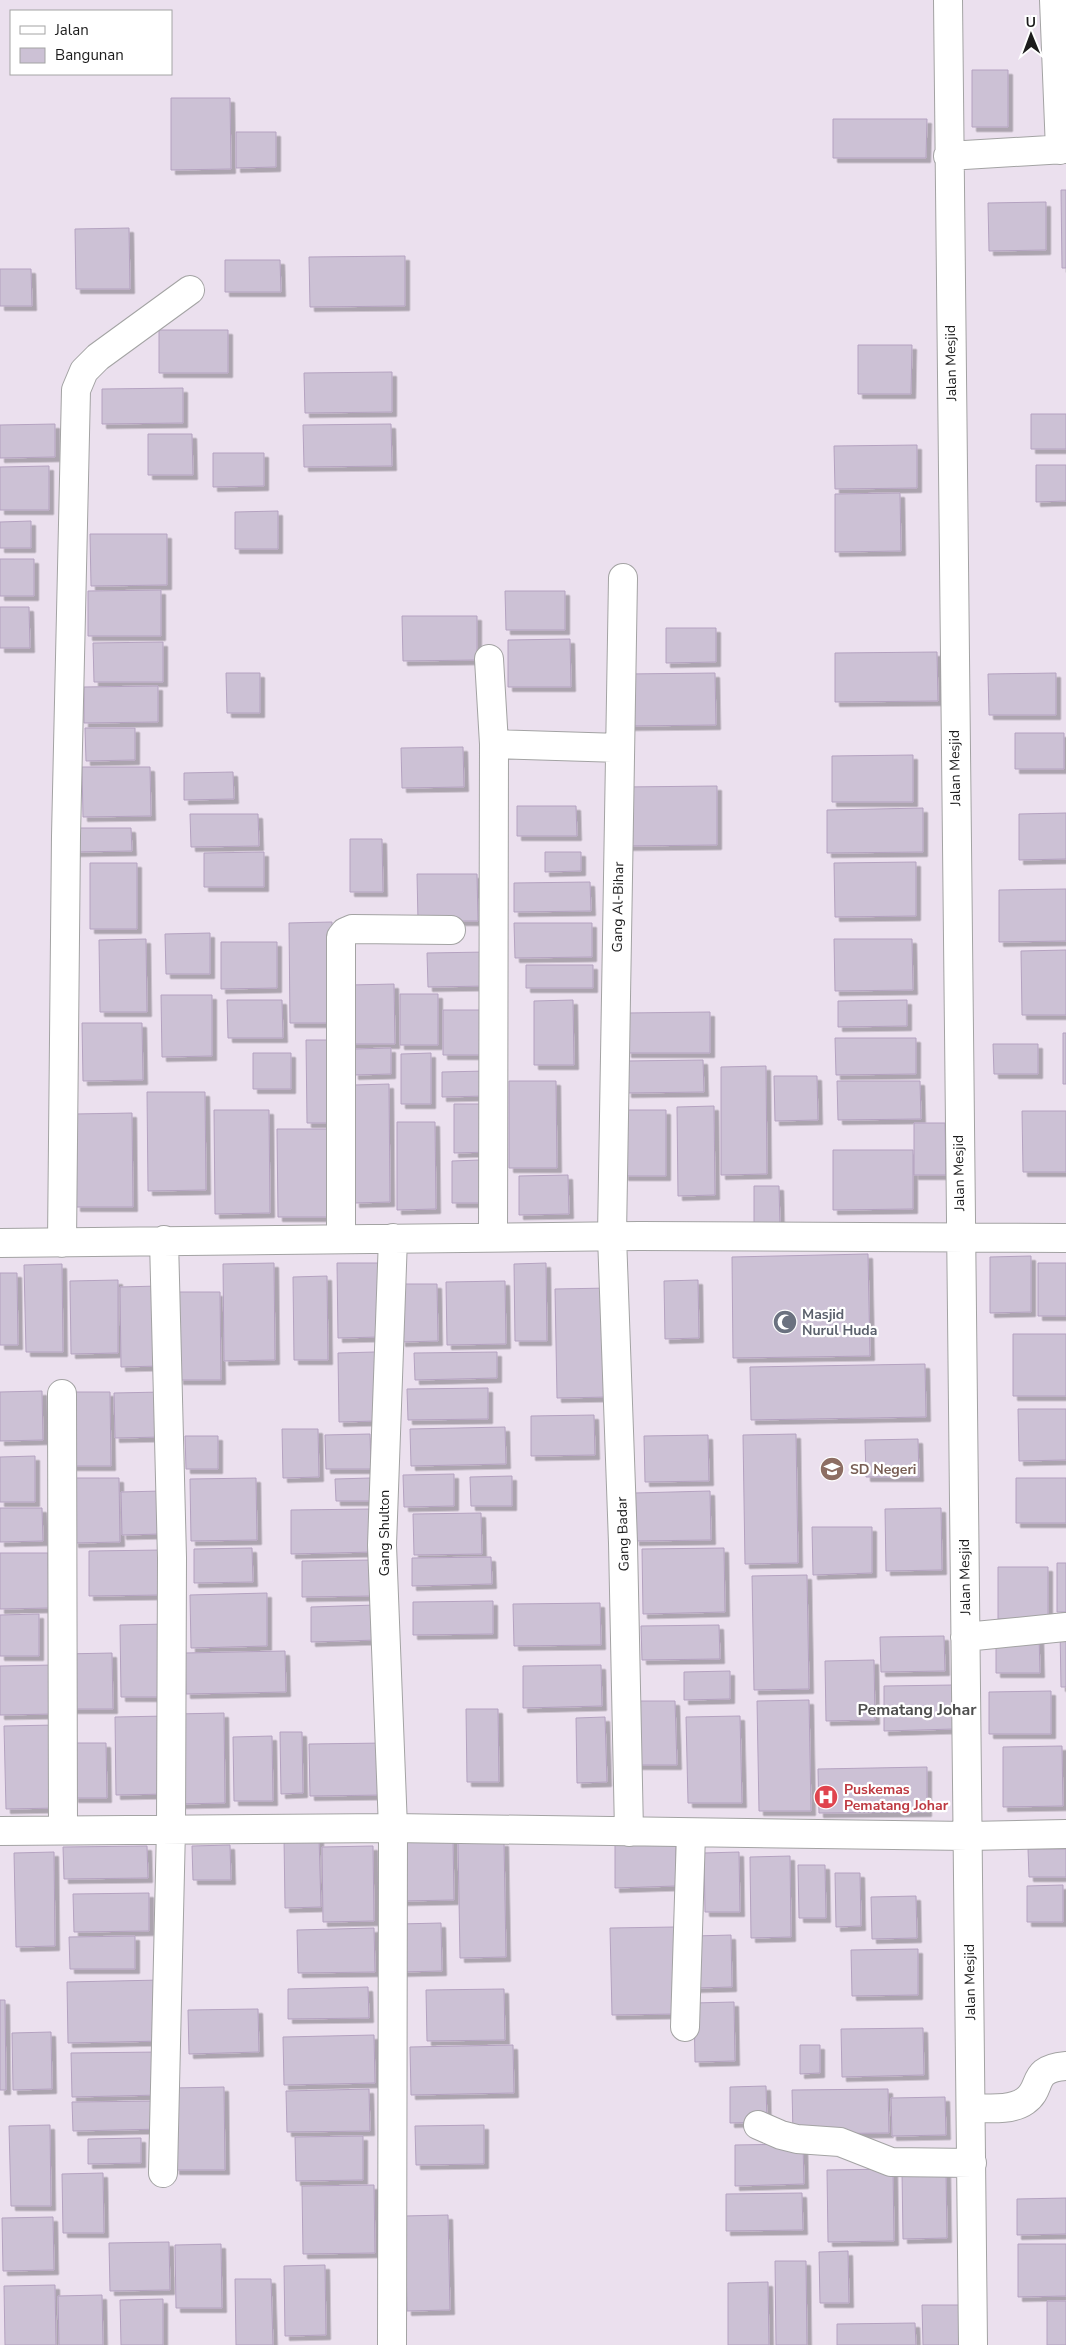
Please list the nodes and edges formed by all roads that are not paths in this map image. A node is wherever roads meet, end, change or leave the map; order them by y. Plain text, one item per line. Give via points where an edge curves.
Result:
1 (948, 0) edge
2 (1054, 0) edge
3 (1063, 150) edge
4 (948, 156) junction
5 (190, 290) dead end
6 (623, 578) dead end
7 (489, 659) dead end
8 (494, 744) junction
9 (620, 748) junction
10 (451, 930) dead end
11 (612, 1236) junction
12 (493, 1237) junction
13 (960, 1237) junction
14 (341, 1238) junction
15 (393, 1238) junction
16 (1066, 1238) edge
17 (164, 1240) junction
18 (62, 1242) junction
19 (0, 1243) edge
20 (62, 1394) dead end
21 (1066, 1627) edge
22 (965, 1637) junction
23 (170, 1828) junction
24 (393, 1828) junction
25 (63, 1829) junction
26 (0, 1831) edge
27 (629, 1832) junction
28 (691, 1832) junction
29 (1066, 1834) edge
30 (968, 1836) junction
31 (685, 2027) dead end
32 (1066, 2066) edge
33 (971, 2108) junction
34 (758, 2125) dead end
35 (972, 2163) junction
36 (163, 2174) dead end
37 (392, 2345) edge
38 (974, 2345) edge

1 - 4 street, Jalan Mesjid
2 - 3 street
3 - 4 street
4 - 13 street, Jalan Mesjid
5 - 18 street via 98,357 84,371 76,390 66,836
6 - 9 street, Gang Al-Bihar
7 - 8 street
8 - 9 street
8 - 12 street
9 - 11 street, Gang Al-Bihar
10 - 14 street via 352,929 341,938
11 - 12 street
11 - 13 street
11 - 27 street, Gang Badar via 624,1543
12 - 15 street
13 - 16 street
13 - 22 street, Jalan Mesjid
14 - 15 street
14 - 17 street
15 - 24 street, Gang Shulton via 382,1545
17 - 18 street
17 - 23 street via 172,1558
18 - 19 street
20 - 25 street
21 - 22 street
22 - 30 street, Jalan Mesjid
23 - 24 street
23 - 25 street
23 - 36 street
24 - 27 street
24 - 37 street, Gang Shulton
25 - 26 street
27 - 28 street
28 - 30 street
28 - 31 street
29 - 30 street
30 - 33 street, Jalan Mesjid
32 - 33 street via 1047,2071 1038,2078 1033,2092 1025,2101 1009,2107
33 - 35 street, Jalan Mesjid
34 - 35 street via 797,2139 840,2142 891,2162
35 - 38 street, Jalan Mesjid

